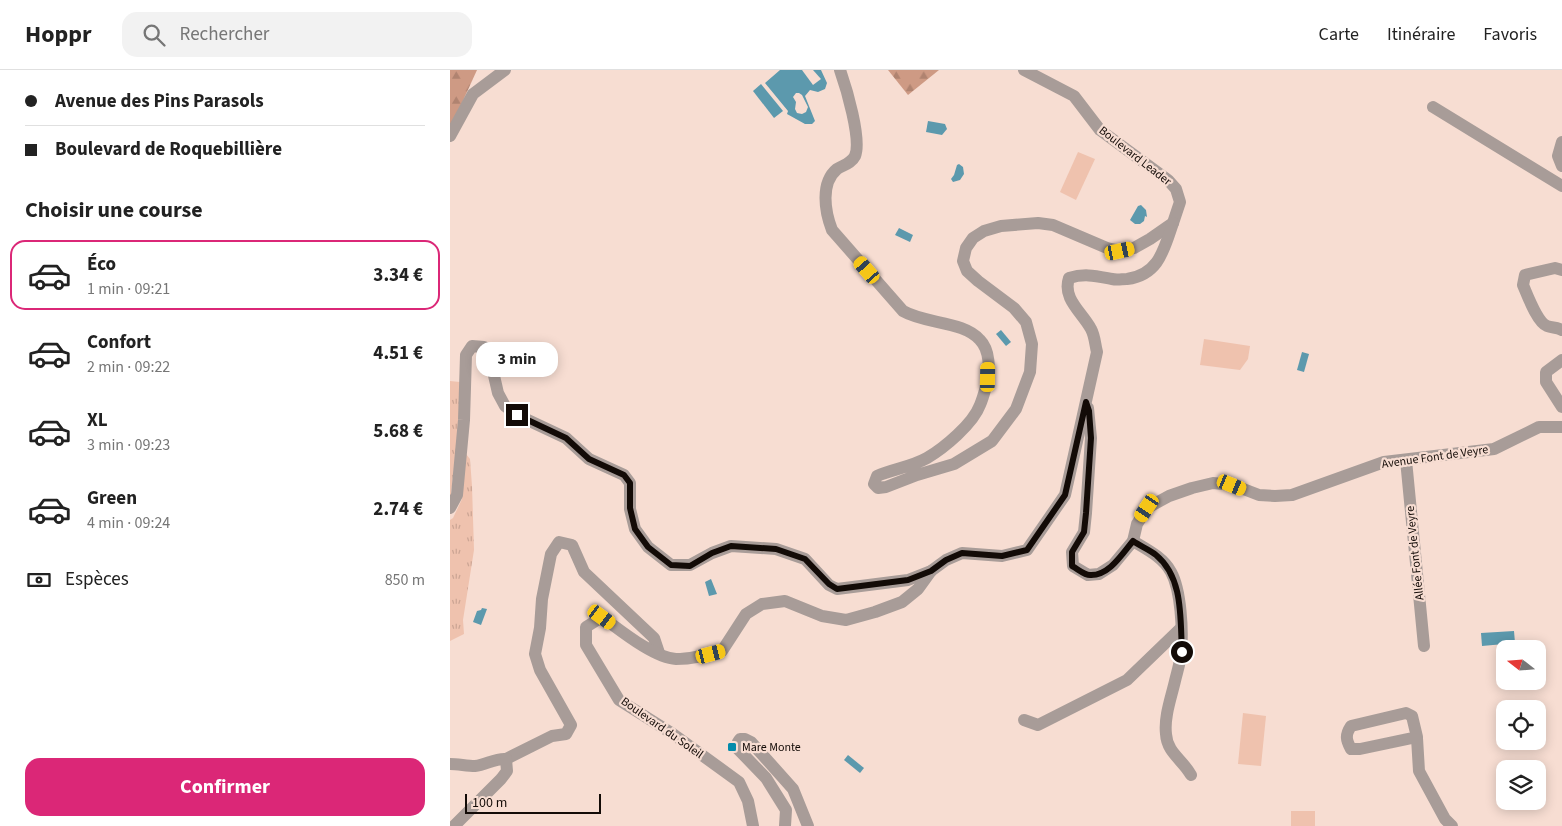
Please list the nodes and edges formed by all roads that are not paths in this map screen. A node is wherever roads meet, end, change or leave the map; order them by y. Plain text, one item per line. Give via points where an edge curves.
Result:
1 (504, 70) edge
2 (840, 70) edge
3 (1024, 70) edge
4 (1433, 107) dead end
5 (450, 136) edge
6 (1562, 142) edge
7 (1562, 166) edge
8 (1562, 186) edge
9 (1173, 223) junction
10 (1562, 270) edge
11 (1562, 330) edge
12 (1562, 360) edge
13 (1086, 402) junction
14 (1562, 408) edge
15 (1562, 427) edge
16 (1406, 460) junction
17 (450, 508) edge
18 (1133, 541) junction
19 (551, 554) junction
20 (540, 564) dead end
21 (931, 571) junction
22 (1181, 628) junction
23 (1424, 646) dead end
24 (659, 653) junction
25 (1024, 720) dead end
26 (1417, 736) junction
27 (506, 759) junction
28 (450, 764) edge
29 (1191, 775) dead end
30 (454, 826) edge
31 (753, 826) edge
32 (785, 826) edge
33 (808, 826) edge
34 (1452, 826) edge

1 - 5 street via 473,94
2 - 9 street via 857,147 849,163 831,174 827,187 827,217 832,230 903,311 912,317 969,331 981,340 988,357 988,377 980,406 969,422 948,443 926,458 877,476 874,484 878,488 954,464 992,441 1016,409 1030,372 1032,344 1026,322 1014,308 967,271 963,261 973,238 1001,226 1038,223 1053,225 1120,251 1134,248
3 - 9 street, Boulevard Leader via 1074,96 1100,130 1168,180 1176,189 1180,202
4 - 8 street
6 - 7 street via 1558,156
9 - 13 street, Boulevard du Soleil via 1161,258 1153,268 1137,278 1116,280 1080,274 1070,278 1066,287 1068,294 1092,331 1097,352
10 - 11 street via 1555,268 1526,275 1523,285 1540,321
12 - 14 street via 1546,372 1546,382
13 - 18 street, Avenue Font de Veyre via 1091,438 1086,513 1084,532 1072,552 1072,566 1088,575 1099,574 1113,565
13 - 21 street, Boulevard du Soleil via 1065,495 1027,550 1002,556 962,553
15 - 16 street, Avenue Font de Veyre via 1538,427 1494,449
16 - 18 street, Avenue Font de Veyre via 1384,462 1292,495 1259,495 1232,485 1213,483 1192,488 1147,508 1137,524
16 - 23 street, Allée Font de Veyre
17 - 21 street via 457,495 466,355 472,346 478,346 484,347 489,354 498,393 506,406 517,415 566,438 589,459 624,475 630,483 630,508 635,529 648,547 671,565 690,566 731,546 776,549 805,559 837,589 908,580
18 - 22 street via 1156,556 1171,572 1177,590
19 - 20 street via 546,554
19 - 24 street via 560,542 572,545 584,572 654,638
19 - 27 street via 535,654 540,670 571,726 566,734 553,727
21 - 24 street, Boulevard du Soleil via 918,589 902,602 874,612 846,620 822,616 785,601 762,604 746,614 722,651 674,659
22 - 25 street via 1127,680 1038,725
22 - 29 street via 1182,652 1166,734 1168,746
24 - 31 street, Boulevard du Soleil via 638,643 602,617 586,627 586,646 619,700 673,734 738,782 748,801
26 - 26 street via 1412,716 1406,713 1351,726 1347,742 1351,749 1360,749
26 - 34 street via 1422,777
27 - 28 street via 474,766
27 - 30 street via 506,771 501,779
32 - 33 street via 786,810 766,778 737,748 740,739 753,744 792,789

